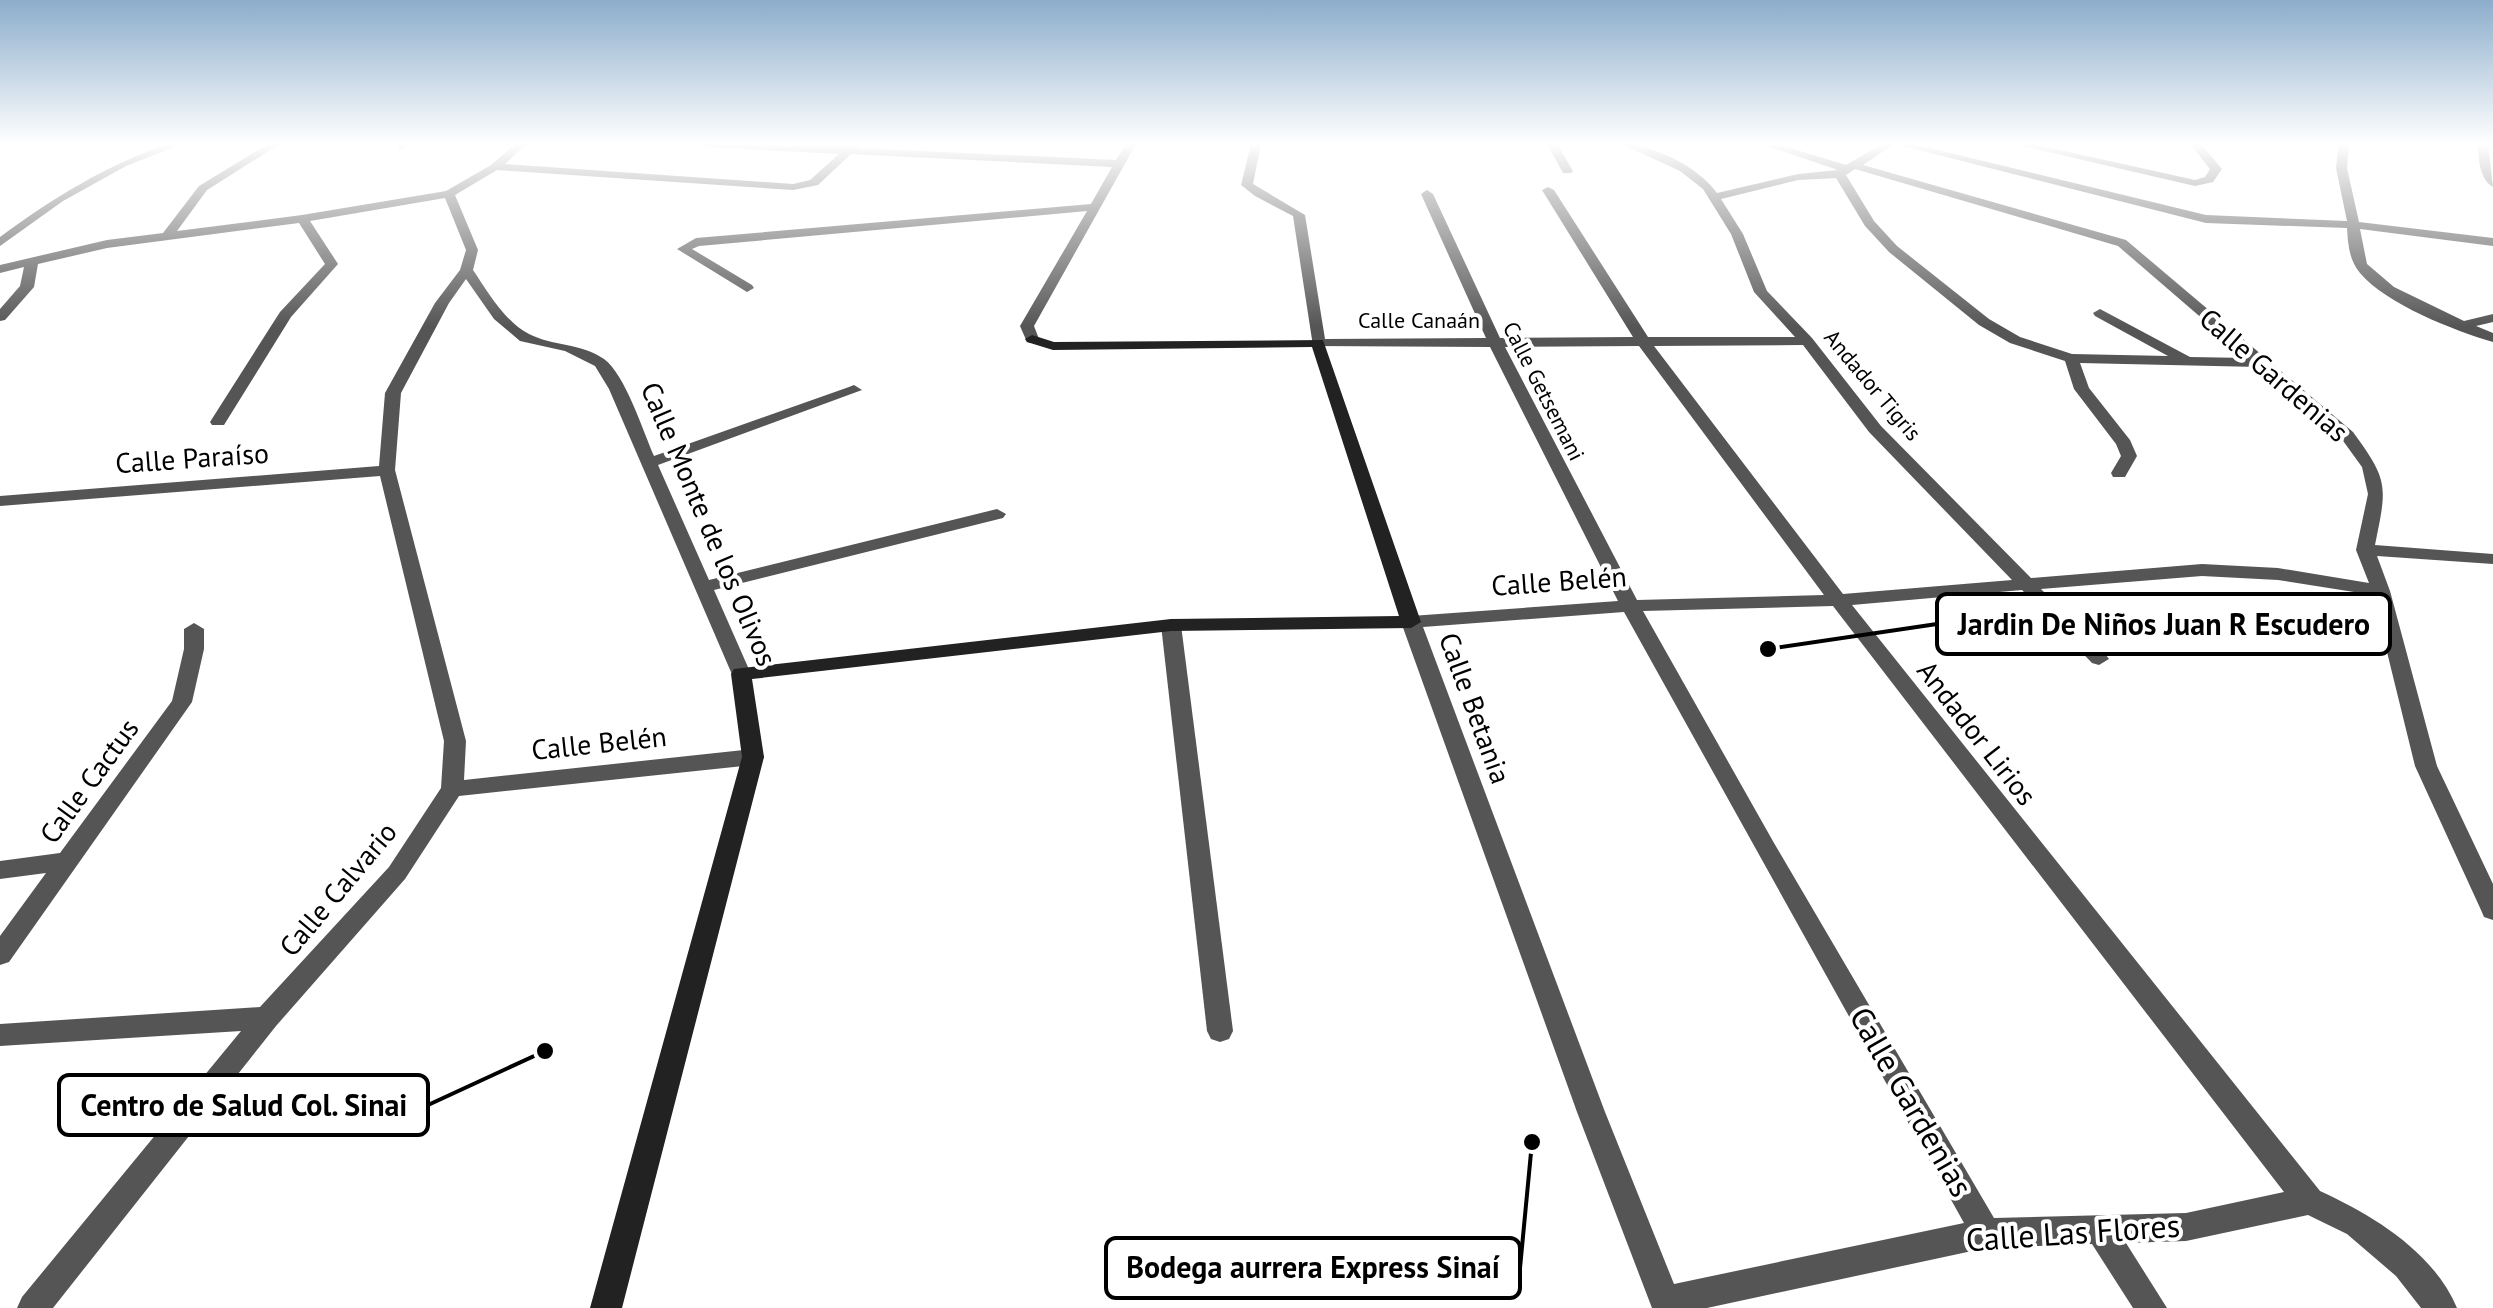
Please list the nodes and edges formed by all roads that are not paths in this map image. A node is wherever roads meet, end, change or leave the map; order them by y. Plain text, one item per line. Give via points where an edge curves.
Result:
1 (51, 205) edge
2 (189, 205) edge
3 (384, 205) edge
4 (453, 205) edge
5 (1288, 205) edge
6 (1432, 205) edge
7 (1557, 205) edge
8 (1719, 205) edge
9 (1861, 205) edge
10 (1980, 205) edge
11 (2147, 205) edge
12 (2349, 205) edge
13 (1095, 207) joint
14 (302, 219) junction
15 (2351, 226) junction
16 (166, 236) junction
17 (0, 242) edge
18 (2493, 242) edge
19 (71, 250) junction
20 (32, 260) junction
21 (0, 268) edge
22 (466, 270) junction
23 (747, 288) dead end
24 (2100, 313) dead end
25 (0, 316) edge
26 (2493, 318) edge
27 (2461, 326) junction
28 (2493, 338) edge
29 (1806, 341) junction
30 (1644, 342) junction
31 (1318, 343) junction
32 (1492, 343) junction
33 (2072, 358) junction
34 (2186, 360) junction
35 (2259, 363) junction
36 (854, 390) dead end
37 (218, 422) dead end
38 (649, 463) junction
39 (388, 470) junction
40 (2120, 474) dead end
41 (0, 501) edge
42 (998, 514) dead end
43 (2365, 550) junction
44 (2493, 559) edge
45 (2027, 582) junction
46 (704, 588) junction
47 (2381, 591) junction
48 (1838, 600) junction
49 (1630, 606) junction
50 (1411, 622) junction
51 (1171, 625) junction
52 (194, 629) dead end
53 (2099, 659) dead end
54 (740, 674) junction
55 (753, 757) junction
56 (452, 789) junction
57 (68, 862) junction
58 (0, 870) edge
59 (2493, 910) edge
60 (0, 955) edge
61 (267, 1018) junction
62 (1220, 1031) dead end
63 (0, 1035) edge
64 (2309, 1201) junction
65 (2101, 1232) junction
66 (1986, 1233) junction
67 (1667, 1304) edge
68 (33, 1308) edge
69 (606, 1308) edge
70 (2151, 1308) edge
71 (2441, 1308) edge

1 - 17 street
2 - 16 street
3 - 14 street
4 - 22 street, Calle Monte de los Olivos via 472,250
5 - 31 street, Calle Betania via 1299,214
6 - 32 street, Calle Getsemani
7 - 30 street, Andador Lirios
8 - 29 street, Andador Tigris via 1762,292
9 - 33 street via 1893,249 1984,322 2039,350
10 - 35 street, Calle Gardenias via 2122,243
11 - 15 street via 2206,219
12 - 15 street
13 - 23 street via 683,248
13 - 31 street, Calle Canaán via 1027,326 1032,340 1053,346
14 - 16 street
14 - 37 street via 332,264 285,315
15 - 18 street
15 - 27 street via 2364,270
16 - 19 street
17 - 19 street
19 - 20 street
20 - 21 street
20 - 25 street via 27,287
22 - 38 street, Calle Monte de los Olivos via 498,316 525,338 601,363
22 - 39 street via 394,394
24 - 34 street
26 - 27 street
27 - 28 street
29 - 30 street, Calle Canaán
29 - 45 street, Andador Tigris via 1876,429
30 - 32 street, Calle Canaán
30 - 48 street, Andador Lirios
31 - 32 street, Calle Canaán
31 - 50 street, Calle Betania
32 - 49 street, Calle Getsemani
33 - 34 street
33 - 40 street via 2082,389 2124,442 2129,456
34 - 35 street
35 - 43 street, Calle Gardenias via 2346,435 2370,466 2377,494
36 - 38 street
38 - 46 street, Calle Monte de los Olivos
39 - 41 street, Calle Paraíso
39 - 56 street via 455,741
42 - 46 street
43 - 44 street
43 - 47 street
45 - 47 street, Calle Belén via 2202,570
45 - 48 street, Calle Belén
45 - 53 street, Andador Tigris
46 - 54 street, Calle Monte de los Olivos
47 - 59 street via 2426,766
48 - 49 street, Calle Belén
48 - 64 street, Andador Lirios
49 - 50 street, Calle Belén
49 - 66 street, Calle Gardenias
50 - 51 street, Calle Belén
50 - 67 street, Calle Betania
51 - 54 street, Calle Belén
51 - 62 street
52 - 57 street, Calle Cactus via 182,702
54 - 55 street, Calle Monte de los Olivos
55 - 56 street, Calle Belén
55 - 69 street, Calle Monte de los Olivos
56 - 61 street, Calle Calvario via 396,873
57 - 58 street
57 - 60 street, Calle Cactus
61 - 63 street
61 - 68 street, Calle Calvario
64 - 65 street, Calle Las Flores via 2186,1228
64 - 71 street via 2358,1224 2406,1265
65 - 66 street, Calle Las Flores
65 - 70 street
66 - 67 street, Calle Las Flores

